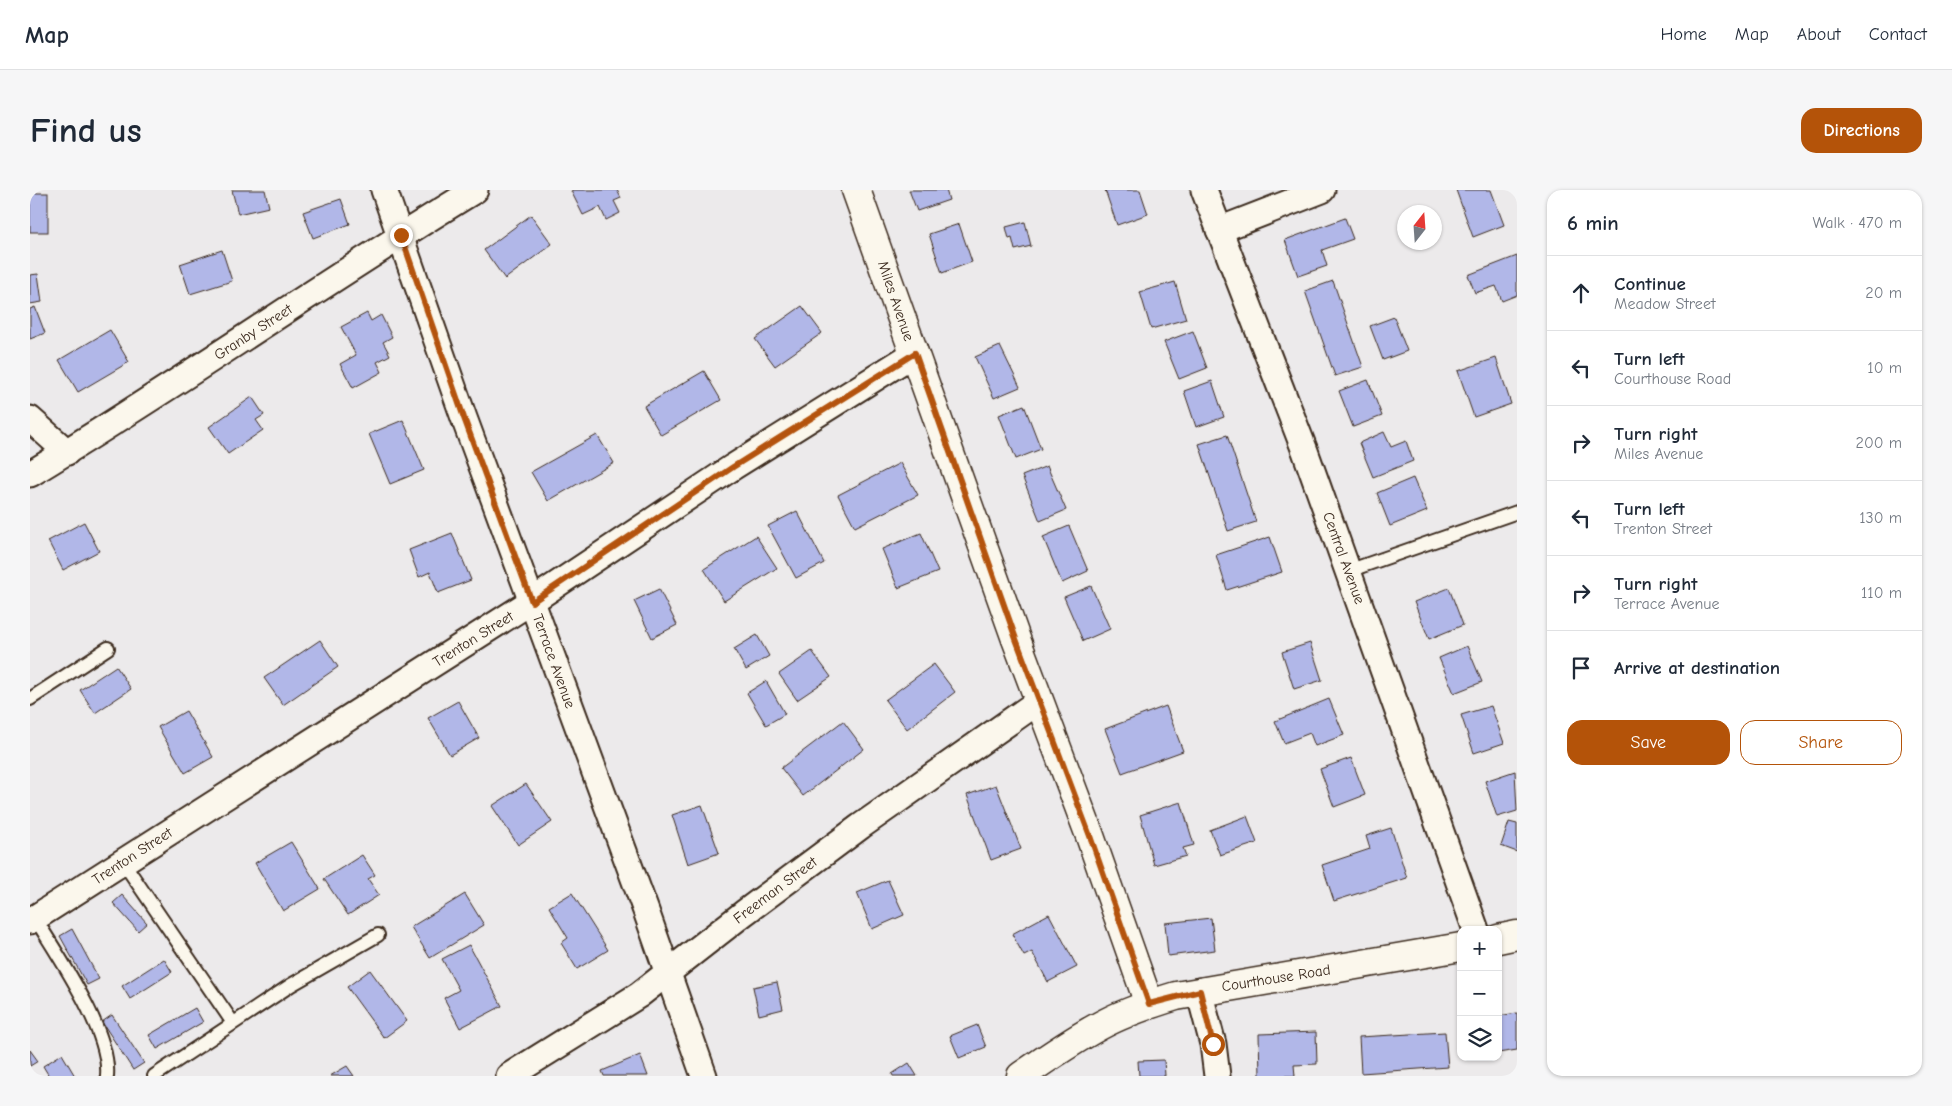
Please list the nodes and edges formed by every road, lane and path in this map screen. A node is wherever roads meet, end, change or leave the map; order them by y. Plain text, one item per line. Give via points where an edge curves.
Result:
1 (384, 190) edge
2 (475, 190) edge
3 (856, 190) edge
4 (1204, 190) edge
5 (1322, 190) edge
6 (1219, 230) junction
7 (401, 235) junction
8 (915, 353) junction
9 (30, 419) edge
10 (67, 452) junction
11 (30, 474) edge
12 (1517, 512) edge
13 (1348, 571) junction
14 (532, 602) junction
15 (108, 648) dead end
16 (30, 699) edge
17 (1039, 701) junction
18 (123, 862) junction
19 (33, 920) edge
20 (1475, 926) edge
21 (378, 935) dead end
22 (1517, 935) edge
23 (1502, 938) edge
24 (1457, 948) edge
25 (668, 974) junction
26 (1200, 991) junction
27 (1149, 1004) junction
28 (233, 1022) junction
29 (107, 1076) edge
30 (154, 1076) edge
31 (509, 1076) edge
32 (704, 1076) edge
33 (1021, 1076) edge
34 (1217, 1076) edge

1 - 7 street, Terrace Avenue
2 - 7 street, Granby Street
3 - 8 street, Miles Avenue
4 - 6 street, Central Avenue
5 - 6 street
6 - 13 street, Central Avenue
7 - 10 street, Granby Street
7 - 14 street, Terrace Avenue
8 - 14 street, Trenton Street via 733,467
8 - 17 street, Miles Avenue
9 - 10 street
10 - 11 street, Granby Street
12 - 13 lane
13 - 20 street, Central Avenue
14 - 18 street, Trenton Street
14 - 25 street, Terrace Avenue
15 - 16 lane
17 - 25 street, Freeman Street via 861,826
17 - 27 street, Miles Avenue
18 - 19 street, Trenton Street
18 - 28 lane
19 - 29 lane via 73,981 99,1031
21 - 28 lane
22 - 23 street
24 - 26 street, Courthouse Road
25 - 31 street, Freeman Street
25 - 32 street, Terrace Avenue
26 - 27 street, Courthouse Road
26 - 34 street
27 - 33 street, Courthouse Road via 1107,1022
28 - 30 lane

